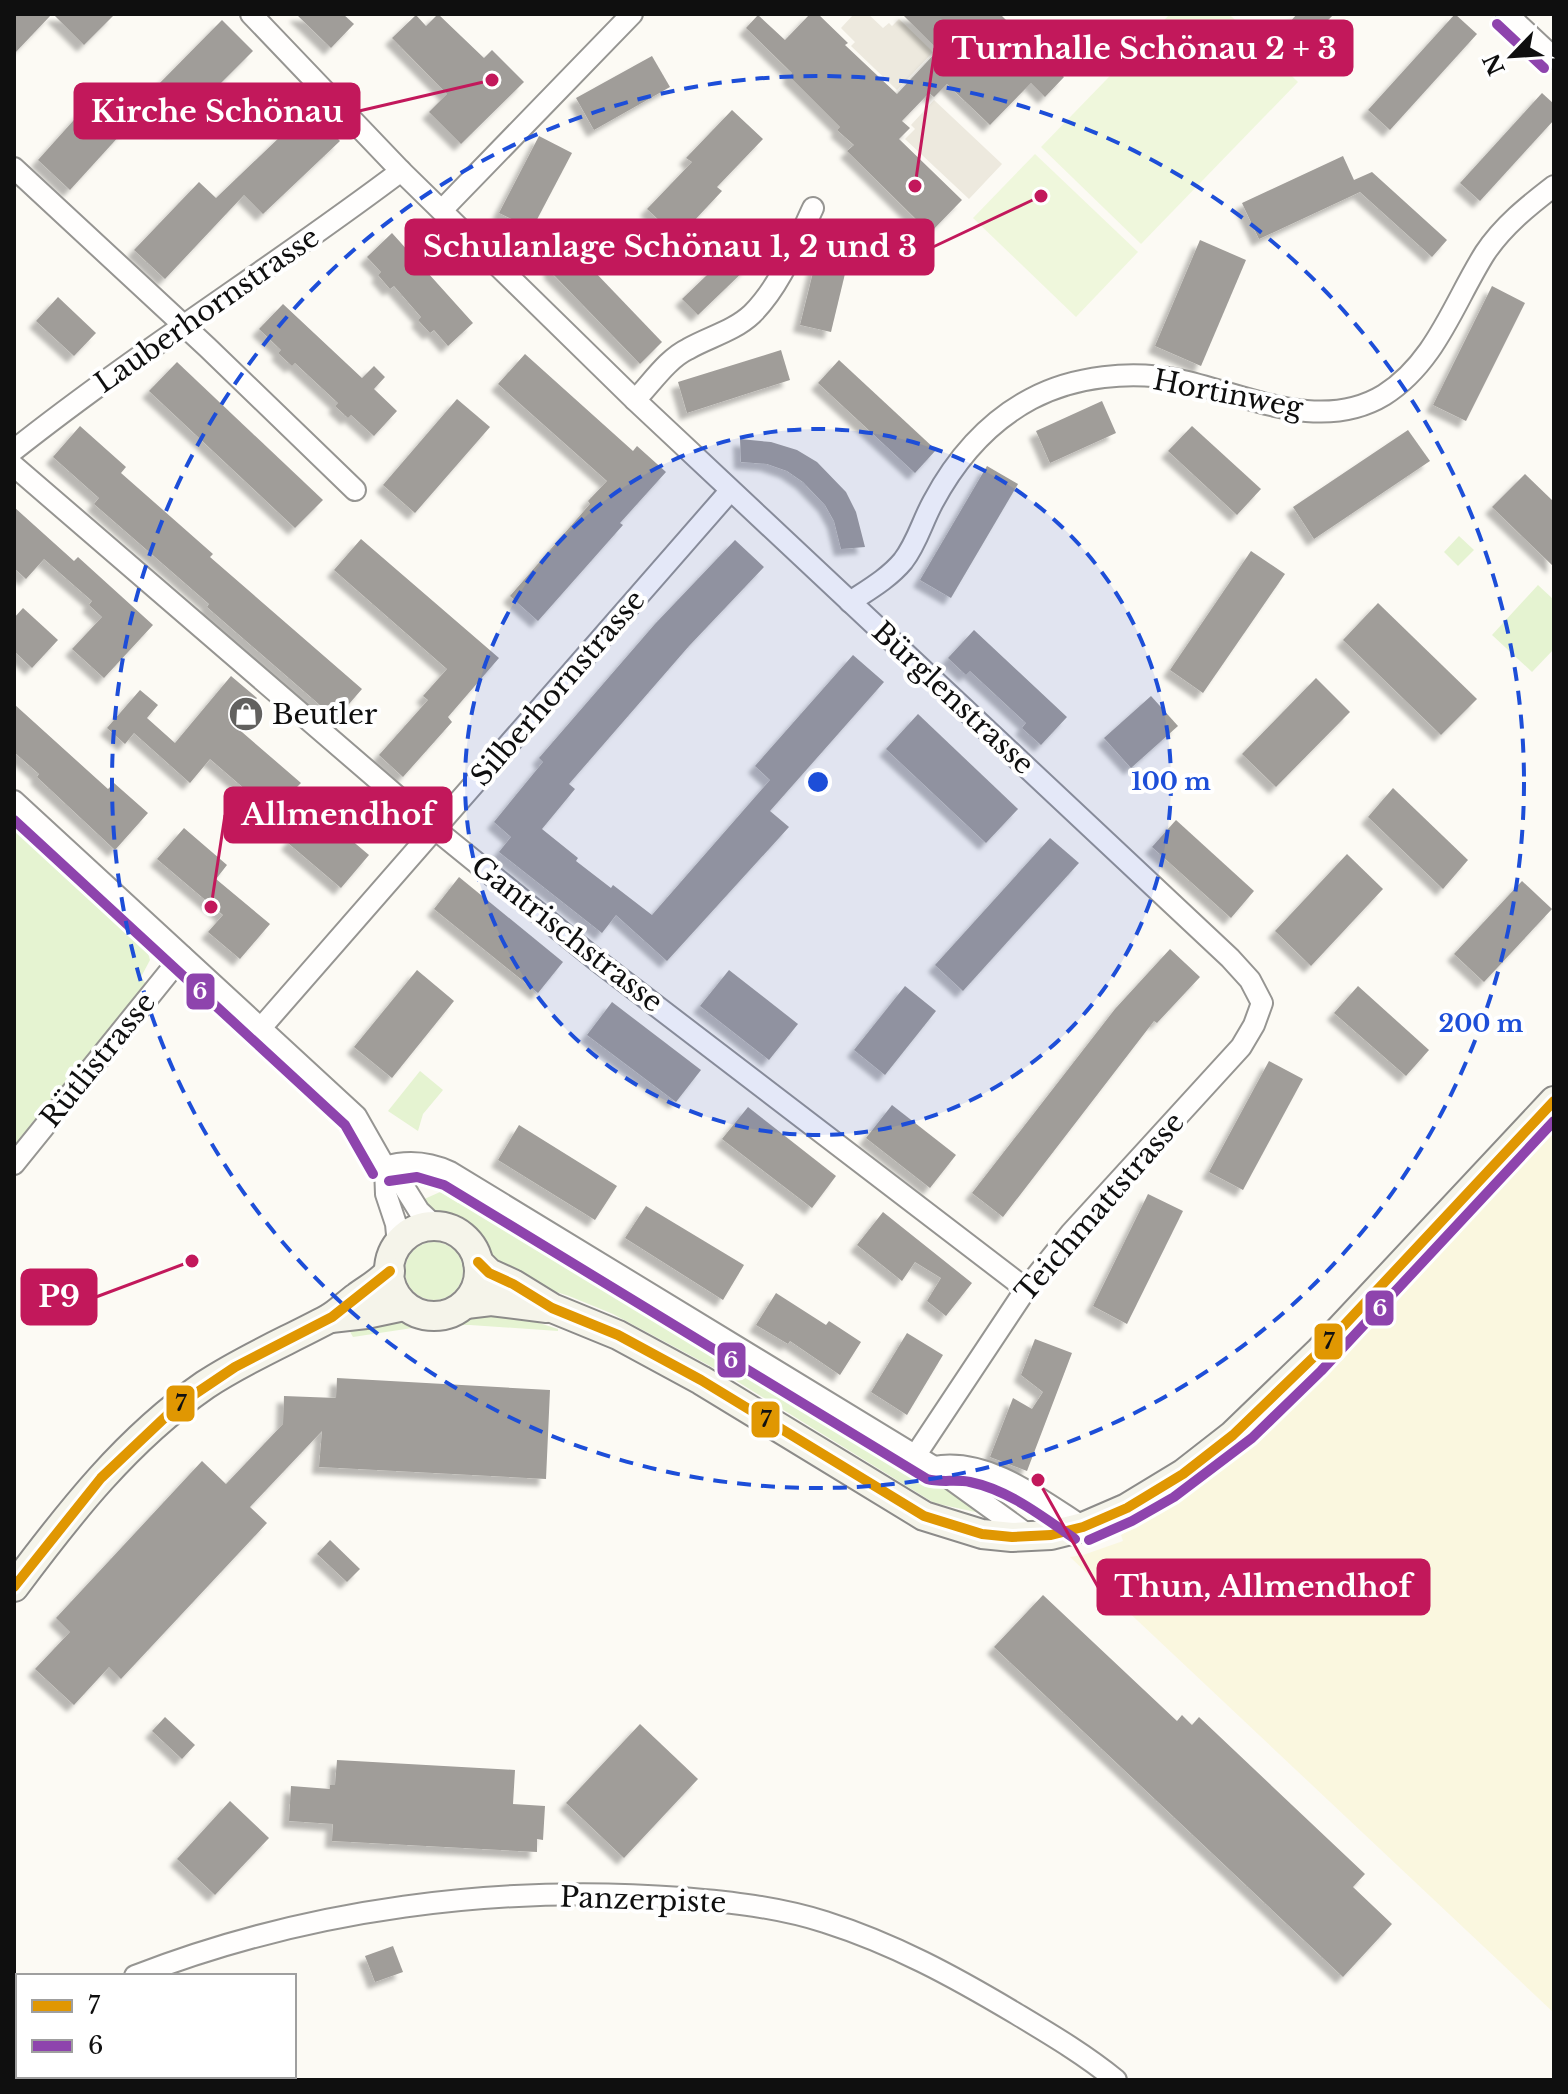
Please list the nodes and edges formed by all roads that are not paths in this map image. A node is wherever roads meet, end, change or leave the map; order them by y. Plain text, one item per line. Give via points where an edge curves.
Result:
1 (251, 14) edge
2 (632, 14) edge
3 (1507, 14) edge
4 (1554, 58) edge
5 (14, 168) edge
6 (401, 171) junction
7 (1554, 186) edge
8 (813, 208) dead end
9 (442, 210) junction
10 (184, 326) junction
11 (635, 400) junction
12 (14, 450) edge
13 (14, 466) edge
14 (355, 490) dead end
15 (730, 491) junction
16 (850, 602) junction
17 (14, 801) edge
18 (435, 829) junction
19 (182, 956) junction
20 (1262, 1003) joint
21 (260, 1029) junction
22 (1554, 1101) edge
23 (14, 1164) edge
24 (385, 1167) junction
25 (436, 1227) junction
26 (394, 1258) junction
27 (478, 1262) junction
28 (1026, 1289) junction
29 (466, 1304) junction
30 (404, 1306) junction
31 (552, 1308) junction
32 (330, 1318) junction
33 (915, 1456) junction
34 (934, 1467) junction
35 (1083, 1527) junction
36 (1031, 1537) junction
37 (14, 1587) edge
38 (140, 1974) edge
39 (1116, 2080) edge

1 - 6 street, Bürglenstrasse
2 - 9 street
3 - 4 street
5 - 10 street
6 - 9 street, Bürglenstrasse
6 - 10 street, Lauberhornstrasse
7 - 16 street, Hortinweg via 1504,228 1429,352 1385,394 1338,411 1311,412 1155,376 1066,383 1022,404 982,434 946,479 900,565
8 - 11 street via 763,301 731,329 678,355
9 - 11 street, Bürglenstrasse
10 - 12 street, Lauberhornstrasse
10 - 14 street
11 - 15 street, Bürglenstrasse
13 - 18 street, Gantrischstrasse
15 - 16 street, Bürglenstrasse
15 - 18 street, Silberhornstrasse
16 - 20 street, Bürglenstrasse via 1230,958
17 - 19 street
18 - 21 street, Silberhornstrasse
18 - 28 street, Gantrischstrasse via 595,959
19 - 21 street
19 - 23 street, Rütlistrasse
20 - 28 street, Teichmattstrasse via 1241,1047
21 - 24 street via 356,1116
22 - 35 main road via 1249,1422 1155,1492
24 - 25 street
24 - 26 street via 386,1194 396,1224
24 - 33 street via 412,1162 450,1172
25 - 26 main road via 411,1232
25 - 27 main road via 463,1236
26 - 30 main road via 393,1290
26 - 32 main road via 379,1283
27 - 29 main road via 478,1280
27 - 31 main road
28 - 33 street, Teichmattstrasse
29 - 30 main road via 439,1316
29 - 31 main road via 491,1301
30 - 32 main road
31 - 36 main road via 679,1367 924,1516 982,1534
32 - 37 main road via 206,1384 157,1422 86,1493
33 - 34 street
34 - 35 street via 988,1473
34 - 36 street
35 - 36 main road
38 - 39 street, Panzerpiste via 276,1930 382,1910 505,1897 635,1895 751,1904 823,1921 901,1949 1082,2053

